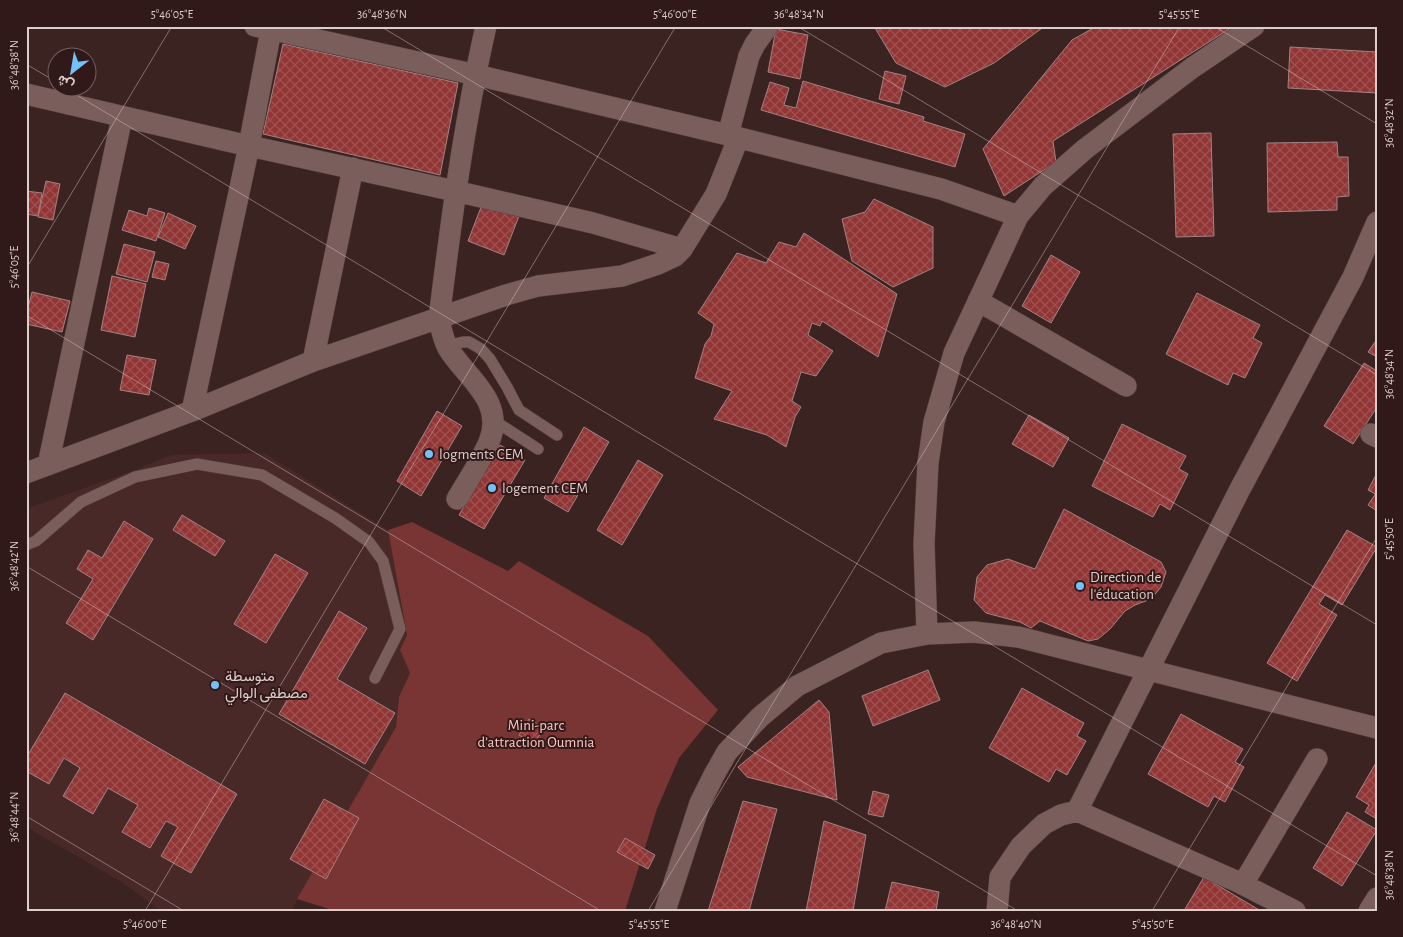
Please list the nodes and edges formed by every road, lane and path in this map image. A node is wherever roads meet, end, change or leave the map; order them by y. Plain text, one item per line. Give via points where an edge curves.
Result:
1 (486, 26) edge
2 (768, 26) edge
3 (1254, 26) edge
4 (263, 28) edge
5 (475, 75) junction
6 (26, 94) edge
7 (122, 117) junction
8 (733, 137) junction
9 (249, 146) junction
10 (353, 168) junction
11 (455, 190) junction
12 (1018, 216) junction
13 (1377, 222) edge
14 (682, 249) junction
15 (978, 301) junction
16 (439, 319) junction
17 (447, 346) junction
18 (313, 361) junction
19 (1126, 386) dead end
20 (192, 411) junction
21 (493, 420) junction
22 (556, 435) dead end
23 (538, 449) dead end
24 (48, 465) junction
25 (26, 473) edge
26 (457, 499) dead end
27 (26, 545) edge
28 (928, 634) junction
29 (1147, 670) junction
30 (375, 678) dead end
31 (1377, 728) edge
32 (1317, 759) dead end
33 (1077, 811) junction
34 (1243, 884) junction
35 (1377, 898) edge
36 (665, 911) edge
37 (997, 911) edge
38 (1295, 911) edge
39 (1369, 911) edge

1 - 5 street
2 - 8 street via 749,56
3 - 12 street via 1192,68 1085,149 1043,186
4 - 5 street
4 - 9 street
5 - 8 street
5 - 11 street
6 - 7 street
7 - 9 street
7 - 24 street
8 - 12 street via 941,188
8 - 14 street via 716,194
9 - 10 street
9 - 20 street
10 - 11 street
10 - 18 street
11 - 14 street via 593,223
11 - 16 street
12 - 15 street
13 - 29 street via 1353,277
14 - 16 street via 667,260 622,276 538,286
15 - 19 street
15 - 28 street via 950,367 933,429 924,544
16 - 17 street
16 - 18 street
17 - 21 street via 486,396
17 - 22 lane via 469,342 481,349 519,410
18 - 20 street
20 - 24 street
21 - 23 lane
21 - 26 street via 489,441
24 - 25 street
27 - 30 lane via 36,541 81,502 135,477 197,464 262,475 362,537 383,561 400,629
28 - 29 street via 974,632 1018,637
28 - 36 street via 881,643 796,686 760,717 727,752 703,796
29 - 31 street
29 - 33 street
32 - 34 street
33 - 34 street
33 - 37 street via 1044,824 1021,846 1000,877
34 - 38 street
35 - 39 street

